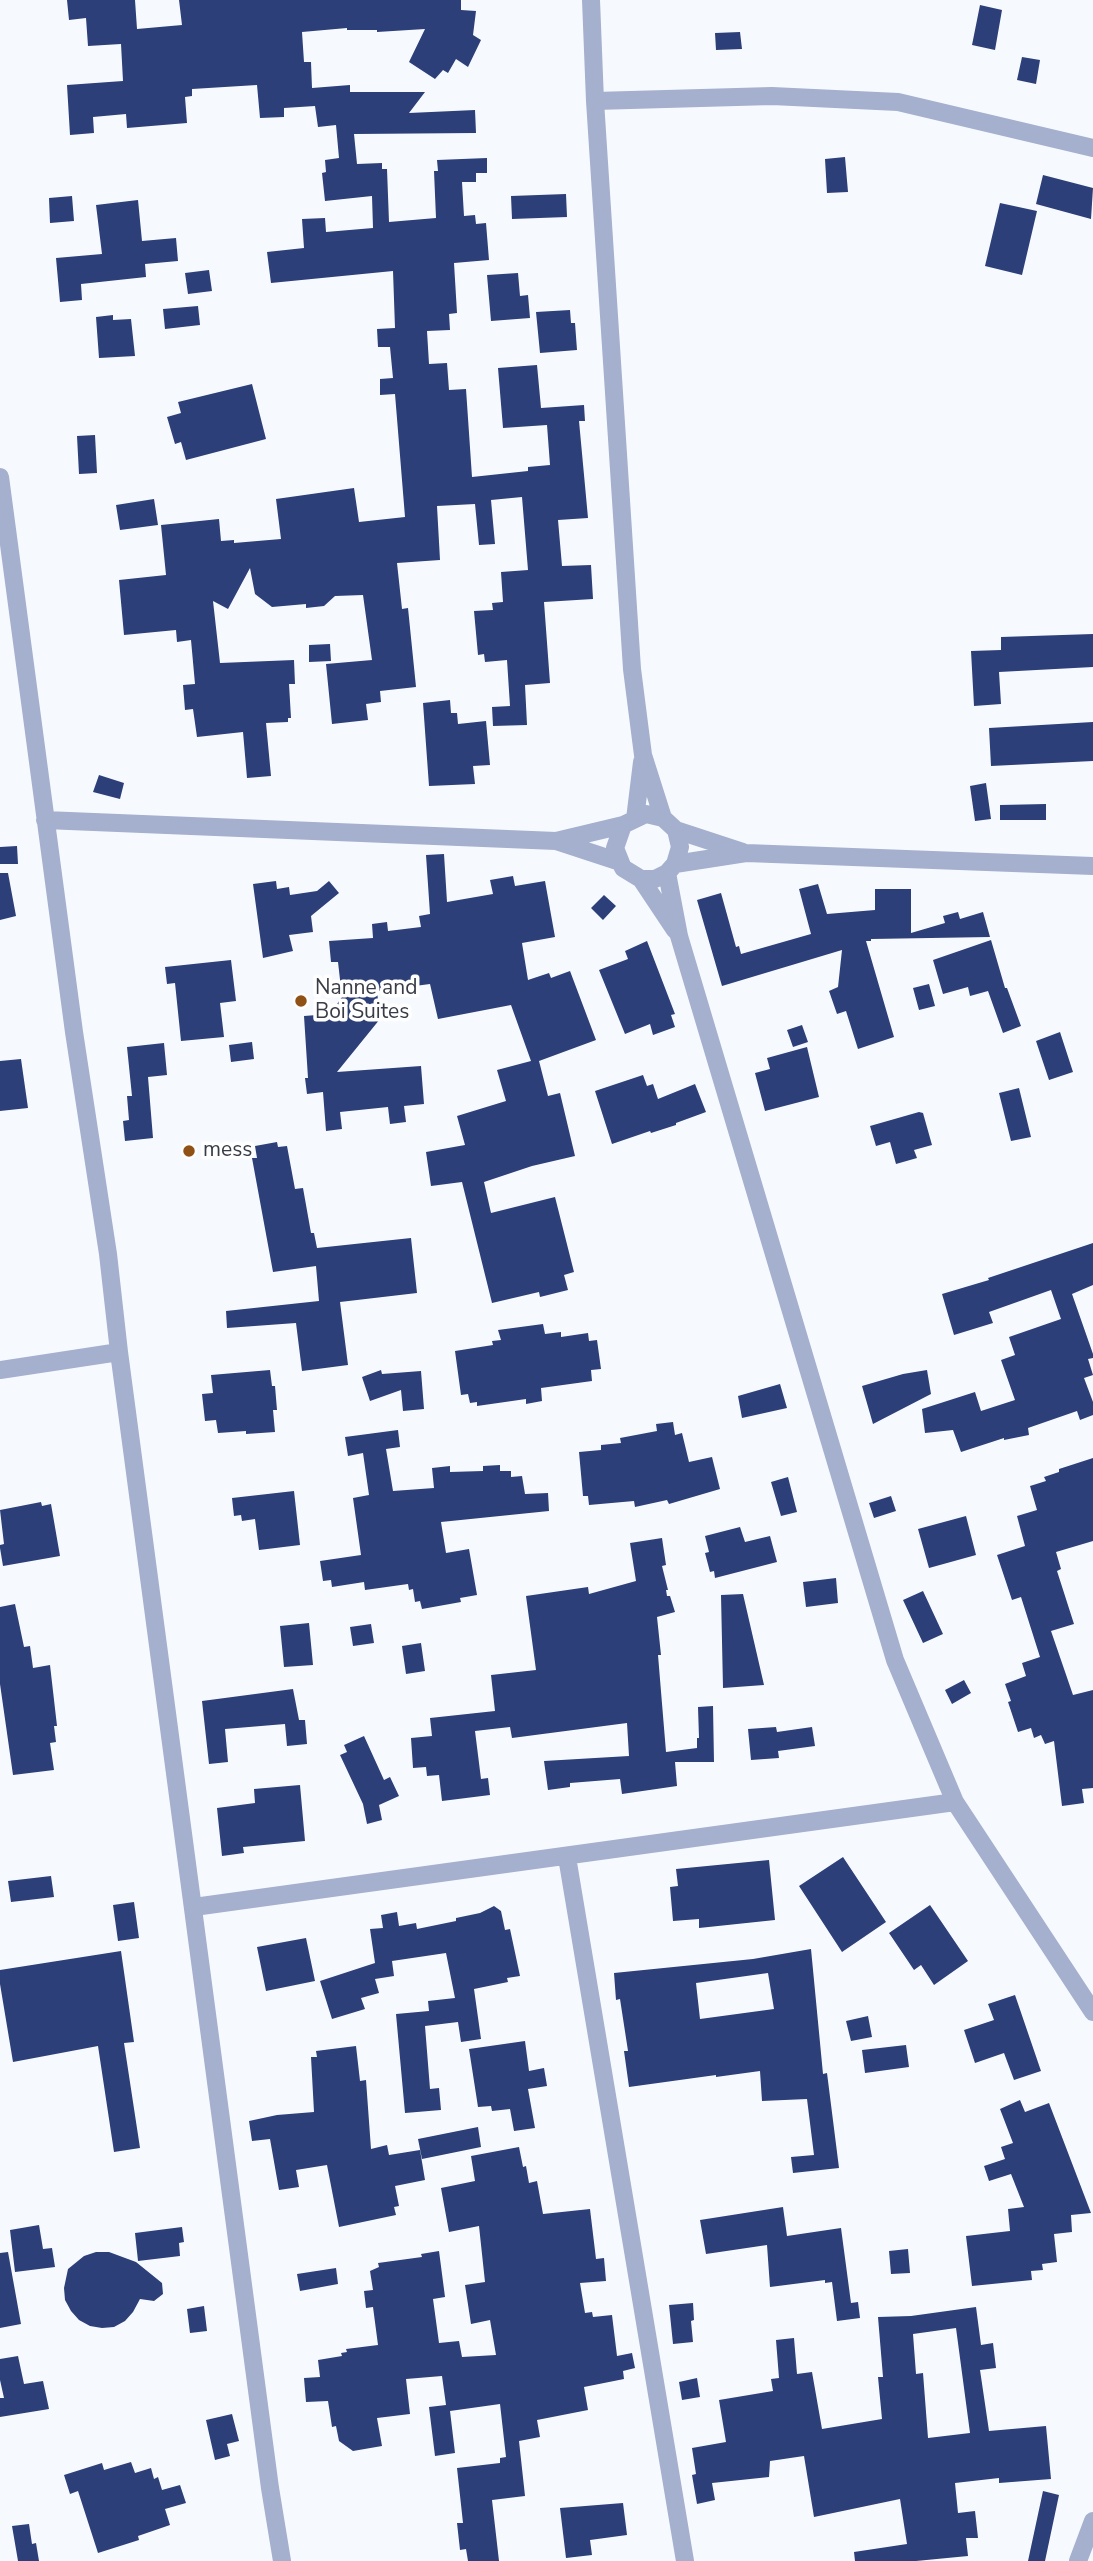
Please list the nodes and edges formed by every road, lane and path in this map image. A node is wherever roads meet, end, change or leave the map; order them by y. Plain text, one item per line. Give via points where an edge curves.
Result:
1 (591, 0) edge
2 (595, 101) junction
3 (1093, 148) edge
4 (0, 477) edge
5 (643, 755) junction
6 (45, 820) junction
7 (629, 822) junction
8 (669, 824) junction
9 (556, 841) junction
10 (746, 853) junction
11 (620, 862) junction
12 (1093, 866) edge
13 (671, 868) junction
14 (641, 879) junction
15 (679, 936) junction
16 (119, 1352) junction
17 (0, 1370) edge
18 (955, 1802) junction
19 (567, 1857) junction
20 (194, 1908) junction
21 (1093, 2012) edge
22 (1093, 2521) edge
23 (282, 2561) edge
24 (685, 2561) edge
25 (1078, 2561) edge

1 - 2 street
2 - 3 street via 772,96 898,102
2 - 5 street via 632,669
4 - 6 street
5 - 7 street
5 - 8 street
6 - 9 street
6 - 16 street
7 - 8 street via 646,814
7 - 9 street
7 - 11 street via 615,848
8 - 10 street
8 - 13 street via 680,847
9 - 11 street
10 - 12 street
10 - 13 street
11 - 14 street
13 - 14 street via 655,879
13 - 15 street
14 - 15 street
15 - 18 street via 895,1660
16 - 17 street
16 - 20 street
18 - 19 street
18 - 21 street
19 - 20 street
19 - 24 street
20 - 23 street
22 - 25 street

